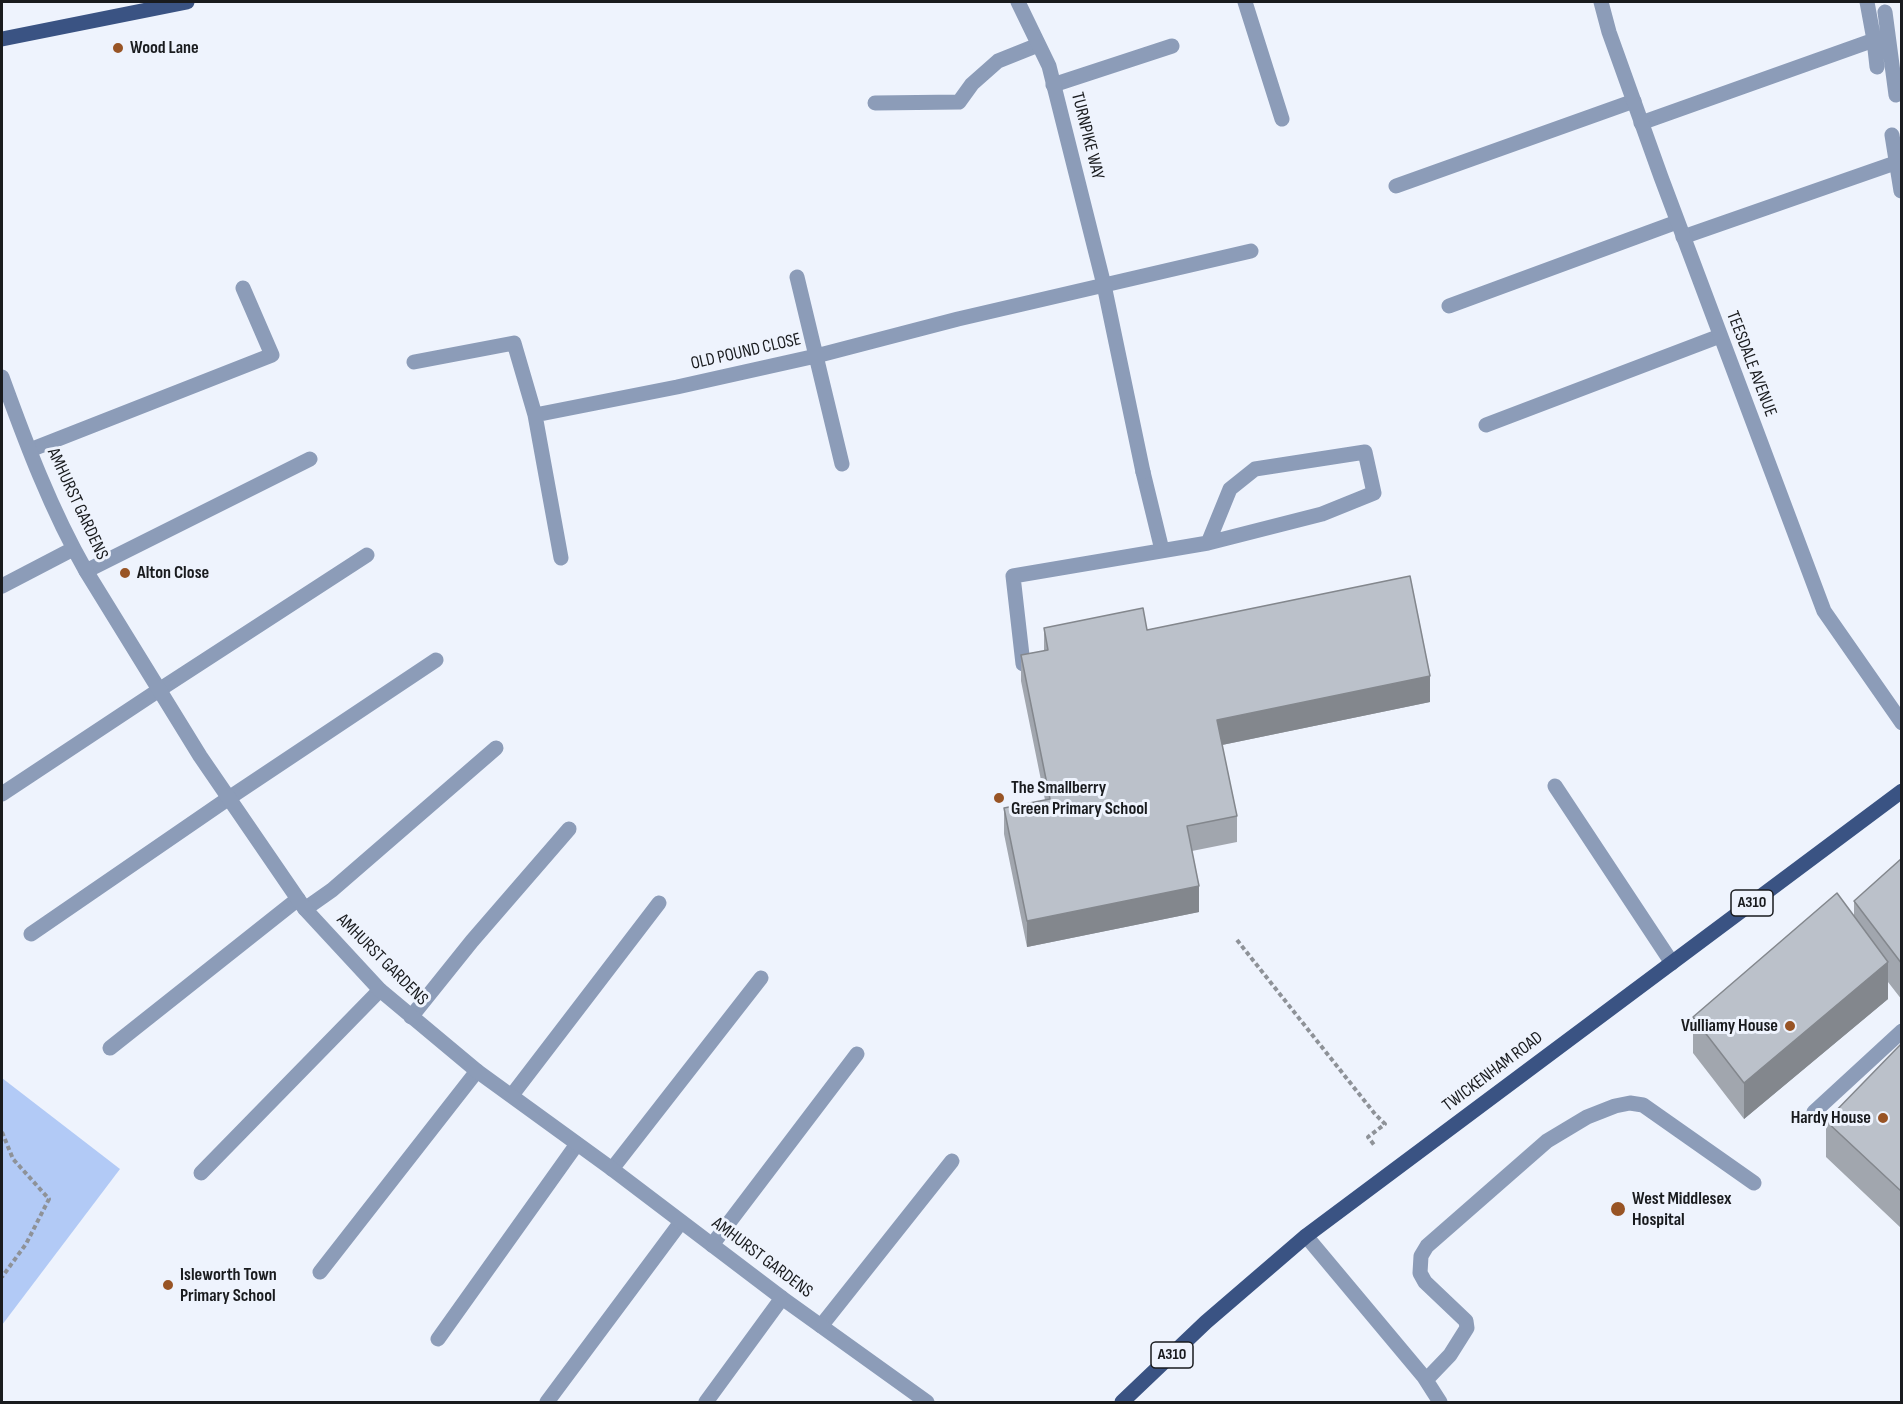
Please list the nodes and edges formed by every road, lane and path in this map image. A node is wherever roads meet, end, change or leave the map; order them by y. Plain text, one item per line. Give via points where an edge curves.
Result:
1 (187, 2) edge
2 (1018, 2) edge
3 (1245, 2) edge
4 (1601, 2) edge
5 (1867, 2) edge
6 (1884, 12) dead end
7 (2, 39) edge
8 (1874, 40) junction
9 (1038, 45) junction
10 (1172, 46) dead end
11 (1890, 68) edge
12 (1053, 85) junction
13 (1896, 95) dead end
14 (1634, 101) junction
15 (875, 103) dead end
16 (1282, 119) dead end
17 (1641, 123) junction
18 (1892, 135) dead end
19 (1895, 163) junction
20 (1396, 186) dead end
21 (1901, 191) edge
22 (1677, 222) junction
23 (1683, 237) junction
24 (1251, 251) dead end
25 (797, 277) dead end
26 (1104, 285) junction
27 (243, 288) dead end
28 (1449, 306) dead end
29 (1720, 336) junction
30 (816, 356) junction
31 (414, 362) dead end
32 (2, 377) edge
33 (535, 415) junction
34 (1486, 424) dead end
35 (30, 450) junction
36 (310, 459) dead end
37 (842, 464) dead end
38 (1208, 543) junction
39 (73, 549) junction
40 (1162, 550) junction
41 (367, 555) dead end
42 (561, 558) dead end
43 (86, 571) junction
44 (2, 586) edge
45 (436, 660) dead end
46 (1023, 664) edge
47 (159, 690) junction
48 (1902, 723) edge
49 (496, 748) dead end
50 (1555, 786) dead end
51 (1902, 791) edge
52 (2, 794) edge
53 (229, 798) junction
54 (569, 829) dead end
55 (659, 903) dead end
56 (302, 904) junction
57 (31, 934) dead end
58 (1237, 940) dead end
59 (1672, 963) junction
60 (761, 978) dead end
61 (380, 990) junction
62 (411, 1017) junction
63 (1902, 1031) edge
64 (110, 1048) dead end
65 (857, 1054) dead end
66 (477, 1071) junction
67 (512, 1095) junction
68 (1814, 1112) dead end
69 (2, 1132) edge
70 (577, 1144) junction
71 (1375, 1146) dead end
72 (952, 1161) dead end
73 (612, 1169) junction
74 (201, 1173) dead end
75 (1754, 1183) dead end
76 (681, 1222) junction
77 (1306, 1236) junction
78 (712, 1245) junction
79 (320, 1272) dead end
80 (2, 1276) edge
81 (782, 1298) junction
82 (821, 1326) junction
83 (438, 1339) dead end
84 (1426, 1380) junction
85 (547, 1402) edge
86 (706, 1402) edge
87 (927, 1402) edge
88 (1122, 1402) edge
89 (1440, 1402) edge

1 - 7 main road
2 - 9 street, TURNPIKE WAY
3 - 16 street
4 - 14 street, TEESDALE AVENUE
5 - 8 street
6 - 11 street
8 - 11 street
8 - 17 street
9 - 12 street, TURNPIKE WAY
9 - 15 street via 998,61 972,84 960,102
10 - 12 street
11 - 13 street
12 - 26 street, TURNPIKE WAY
14 - 17 street, TEESDALE AVENUE
14 - 20 street
17 - 22 street, TEESDALE AVENUE
18 - 19 street
19 - 21 street
19 - 23 street
22 - 23 street, TEESDALE AVENUE
22 - 28 street
23 - 29 street, TEESDALE AVENUE
24 - 26 street
25 - 30 street
26 - 30 street, OLD POUND CLOSE
26 - 40 street, TURNPIKE WAY
27 - 35 street via 272,355
29 - 34 street
29 - 48 street, TEESDALE AVENUE via 1824,611
30 - 33 street, OLD POUND CLOSE
30 - 37 street
31 - 33 street via 514,343
32 - 35 street, AMHURST GARDENS
33 - 42 street
35 - 39 street, AMHURST GARDENS
36 - 43 street
38 - 38 street via 1230,489 1255,469 1365,452 1374,493 1322,514
38 - 40 street
39 - 43 street, AMHURST GARDENS
39 - 44 street
40 - 46 street via 1012,576
41 - 47 street
43 - 47 street, AMHURST GARDENS
45 - 53 street
47 - 52 street
47 - 53 street, AMHURST GARDENS
49 - 56 street via 332,890
50 - 59 street
51 - 59 main road, TWICKENHAM ROAD / A310
53 - 56 street, AMHURST GARDENS
53 - 57 street
54 - 62 street
55 - 67 street
56 - 61 street, AMHURST GARDENS
56 - 64 street
58 - 71 path via 1385,1124 1368,1137
59 - 77 main road, TWICKENHAM ROAD / A310
60 - 73 street
61 - 62 street, AMHURST GARDENS
61 - 74 street
62 - 66 street, AMHURST GARDENS
63 - 68 street
65 - 78 street
66 - 67 street, AMHURST GARDENS
66 - 79 street
67 - 70 street, AMHURST GARDENS
69 - 80 path via 13,1159 49,1199 26,1244
70 - 73 street, AMHURST GARDENS
70 - 83 street
72 - 82 street
73 - 76 street, AMHURST GARDENS
75 - 84 street via 1643,1105 1615,1106 1587,1117 1547,1141 1427,1246 1421,1256 1420,1273 1425,1282 1466,1321 1467,1328 1450,1355
76 - 78 street, AMHURST GARDENS
76 - 85 street
77 - 84 street
77 - 88 main road, TWICKENHAM ROAD / A310 via 1206,1322
78 - 81 street, AMHURST GARDENS
81 - 82 street, AMHURST GARDENS
81 - 86 street
82 - 87 street, AMHURST GARDENS
84 - 89 street

